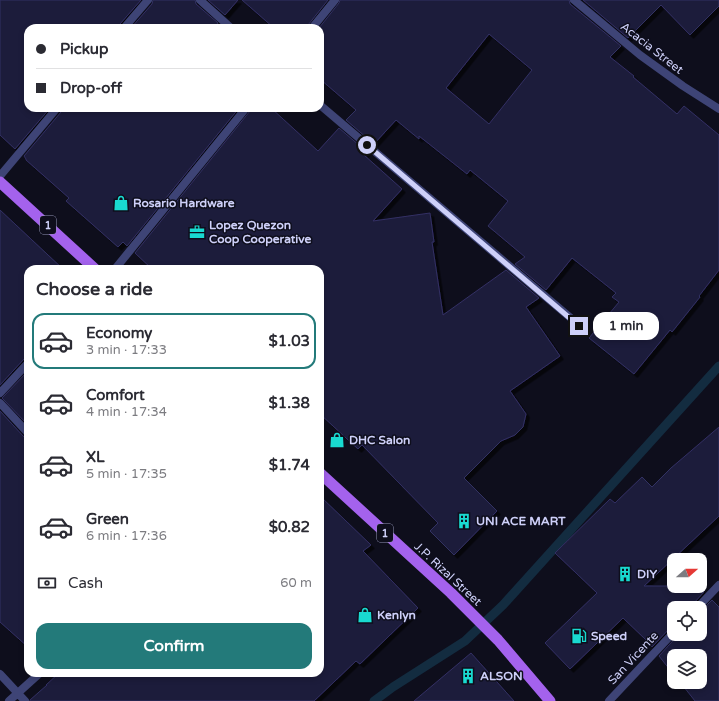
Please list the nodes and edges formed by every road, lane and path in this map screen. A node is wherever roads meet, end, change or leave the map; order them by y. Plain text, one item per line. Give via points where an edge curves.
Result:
1 (148, 0) edge
2 (200, 0) edge
3 (335, 0) edge
4 (574, 0) edge
5 (127, 24) edge
6 (227, 24) edge
7 (315, 24) edge
8 (324, 108) edge
9 (719, 109) edge
10 (54, 112) edge
11 (243, 112) edge
12 (0, 176) edge
13 (0, 182) edge
14 (91, 265) edge
15 (118, 265) edge
16 (579, 326) dead end
17 (24, 367) edge
18 (0, 393) edge
19 (0, 403) edge
20 (24, 429) edge
21 (324, 477) edge
22 (719, 585) edge
23 (704, 601) edge
24 (667, 639) edge
25 (0, 674) edge
26 (36, 677) edge
27 (18, 693) junction
28 (9, 701) edge
29 (25, 701) edge
30 (550, 701) edge
31 (609, 701) edge

1 - 5 street
2 - 6 street
3 - 7 street
4 - 9 street, Acacia Street via 640,55
8 - 16 street
10 - 12 street
11 - 15 street
13 - 14 main road, 1
17 - 18 street
19 - 20 street
21 - 30 main road, J.P. Rizal Street / 1 via 451,593 498,640
22 - 23 street
24 - 31 street, San Vicente
25 - 27 street
26 - 27 street
27 - 28 street
27 - 29 street

